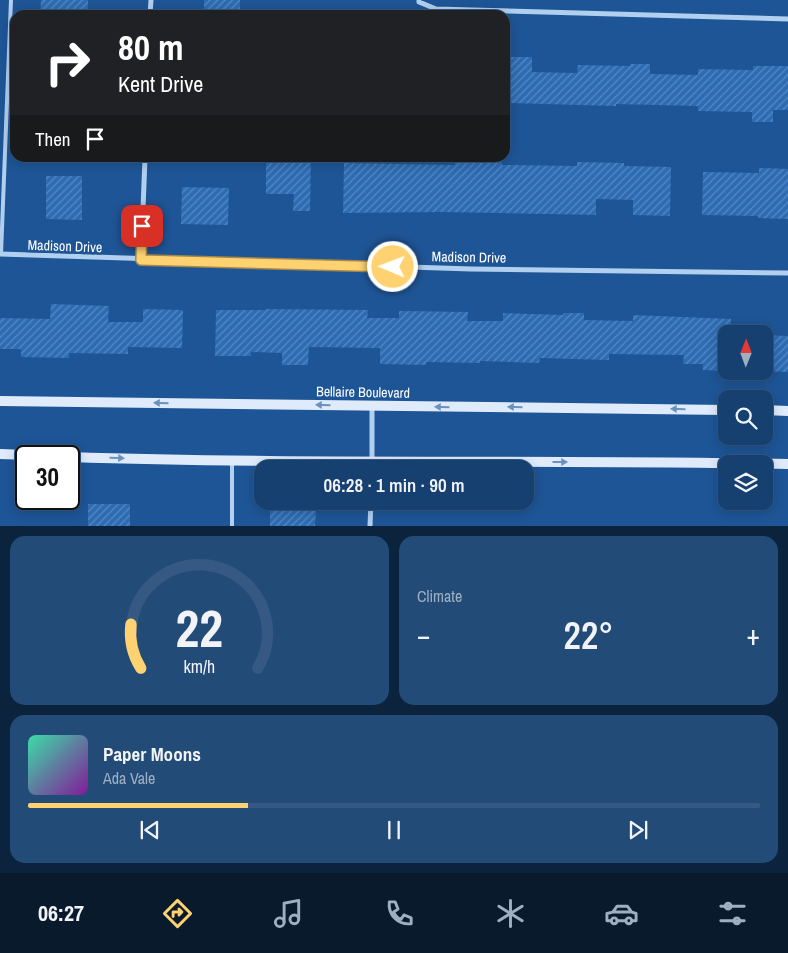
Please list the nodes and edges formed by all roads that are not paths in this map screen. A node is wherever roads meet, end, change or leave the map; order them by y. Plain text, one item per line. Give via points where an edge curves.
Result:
1 (419, 0) edge
2 (471, 10) edge
3 (510, 11) edge
4 (788, 19) edge
5 (10, 23) edge
6 (145, 162) edge
7 (0, 254) edge
8 (141, 260) junction
9 (788, 273) edge
10 (0, 401) edge
11 (372, 406) junction
12 (718, 410) edge
13 (773, 410) edge
14 (788, 411) edge
15 (0, 454) edge
16 (15, 455) edge
17 (80, 457) edge
18 (232, 460) junction
19 (372, 460) edge
20 (254, 461) edge
21 (534, 463) edge
22 (788, 464) edge
23 (371, 510) edge
24 (232, 526) edge
25 (370, 526) edge

1 - 2 street via 436,9
3 - 4 street
5 - 7 lane
6 - 8 street
7 - 8 street, Madison Drive
8 - 9 street, Madison Drive
11 -> 10 main road, Bellaire Boulevard
12 -> 11 main road, Bellaire Boulevard
11 - 19 street
13 - 14 main road
15 - 16 main road
17 -> 18 main road
18 - 20 main road
18 - 24 lane
21 -> 22 main road
23 - 25 street

